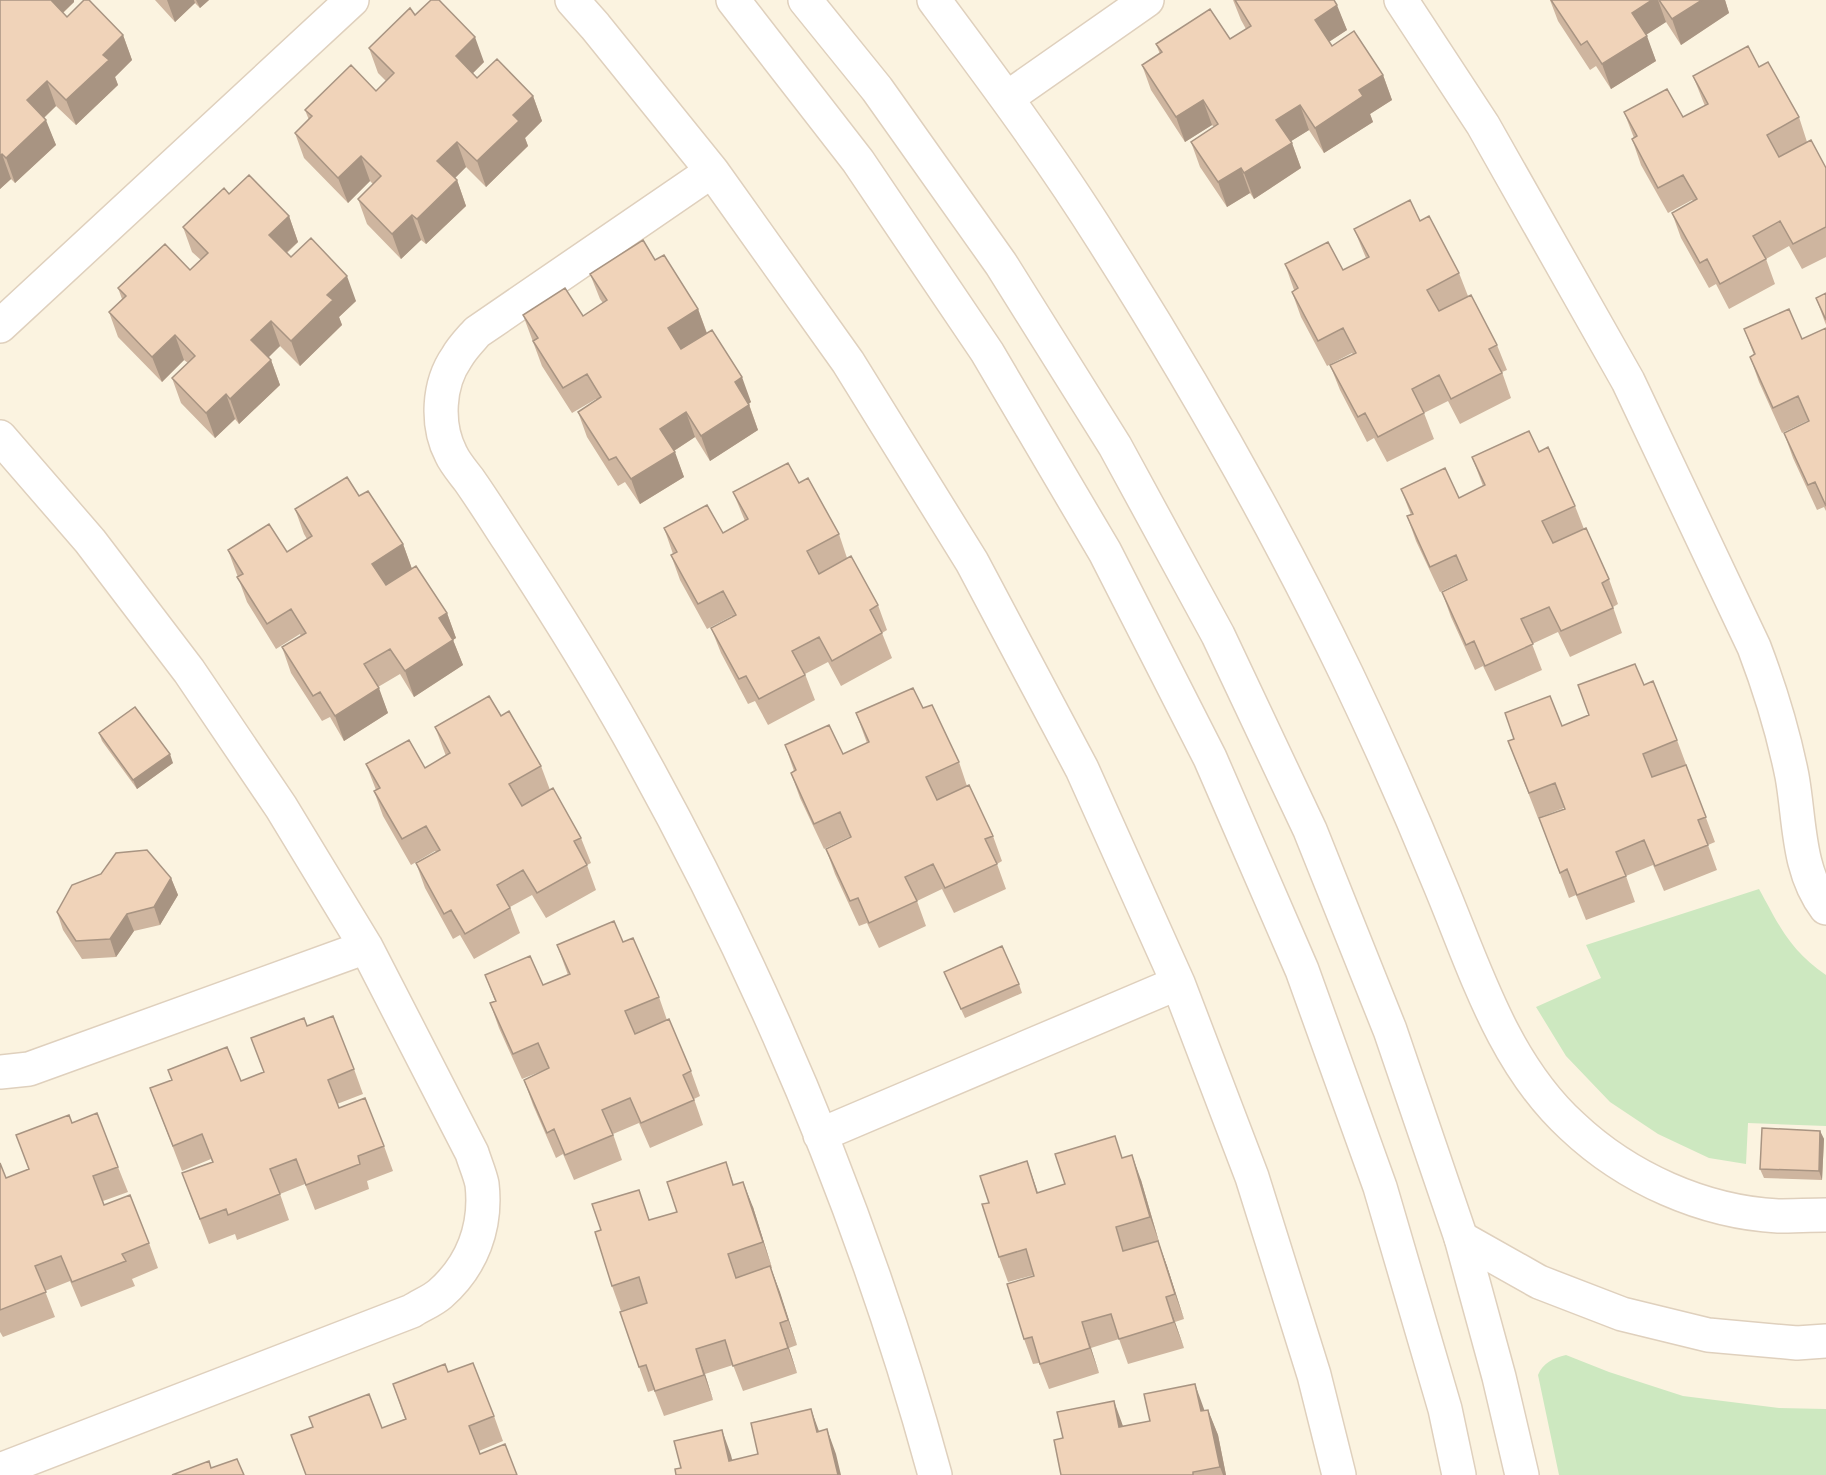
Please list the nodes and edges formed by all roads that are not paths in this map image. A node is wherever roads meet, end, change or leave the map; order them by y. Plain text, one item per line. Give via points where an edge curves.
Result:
1 (352, 0) edge
2 (572, 0) edge
3 (733, 0) edge
4 (805, 0) edge
5 (934, 0) edge
6 (1147, 0) edge
7 (1401, 0) edge
8 (1007, 98) junction
9 (712, 171) junction
10 (0, 326) edge
11 (0, 437) edge
12 (1826, 908) edge
13 (366, 948) junction
14 (1178, 983) junction
15 (0, 1072) edge
16 (820, 1135) junction
17 (1826, 1215) edge
18 (1461, 1238) junction
19 (1826, 1341) edge
20 (0, 1470) edge
21 (935, 1475) edge
22 (1339, 1475) edge
23 (1459, 1475) edge
24 (1522, 1475) edge

1 - 10 street
2 - 9 street
3 - 23 street via 858,161 987,352 1105,552 1210,758 1302,969 1380,1187 1445,1409
4 - 18 street via 876,89 1001,264 1115,446 1218,635 1319,853 1390,1030
5 - 8 street
6 - 8 street
7 - 12 street via 1483,125 1628,381 1749,637 1783,733 1804,862
8 - 17 street via 1120,267 1189,379 1271,526 1347,674 1503,1034 1533,1083 1571,1126 1615,1161 1666,1189 1720,1207 1777,1216
9 - 14 street via 848,362 972,562 1082,769
9 - 16 street via 477,332 456,358 443,388 441,422 451,454 552,606 628,734 698,865 762,998
11 - 13 street via 90,541 189,672 282,807
13 - 15 street via 29,1069
13 - 20 street via 472,1153 482,1183 483,1214 476,1245 461,1272 438,1295 412,1311
14 - 16 street
14 - 22 street via 1252,1177 1314,1375
16 - 21 street via 877,1289
18 - 19 street via 1539,1282 1622,1314 1708,1335 1797,1343
18 - 24 street

